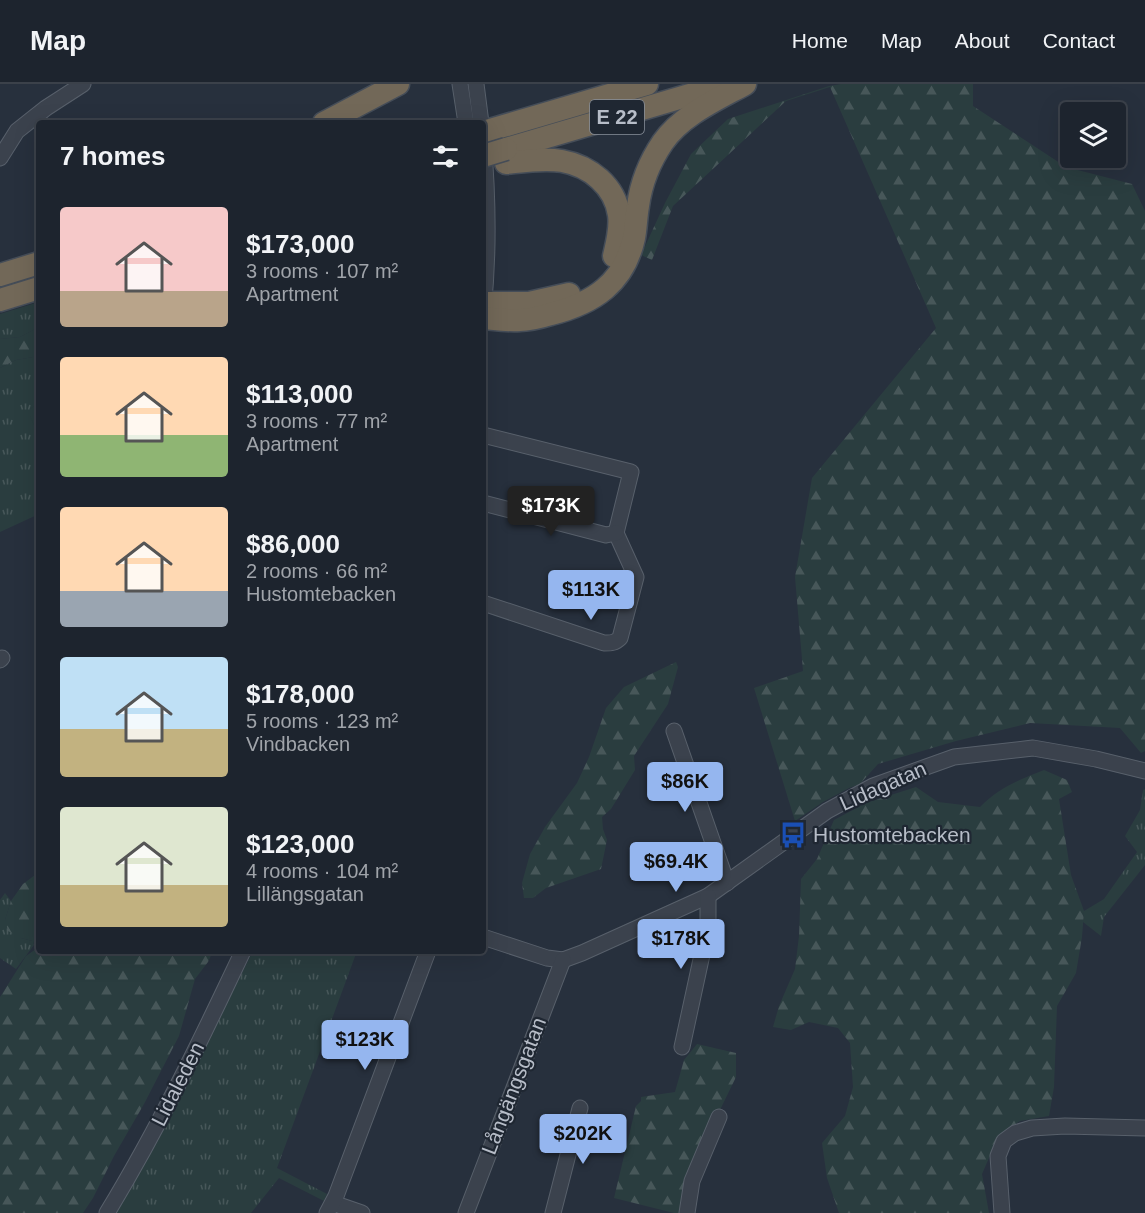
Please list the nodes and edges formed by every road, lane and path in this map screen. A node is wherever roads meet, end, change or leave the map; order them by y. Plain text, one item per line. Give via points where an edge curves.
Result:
1 (83, 84) edge
2 (398, 84) edge
3 (460, 84) edge
4 (476, 84) edge
5 (647, 84) edge
6 (728, 84) edge
7 (745, 84) edge
8 (330, 120) edge
9 (466, 120) edge
10 (481, 120) edge
11 (494, 129) edge
12 (486, 156) edge
13 (507, 156) junction
14 (0, 158) edge
15 (486, 164) edge
16 (486, 178) edge
17 (486, 251) edge
18 (36, 264) edge
19 (0, 275) edge
20 (36, 289) edge
21 (0, 300) edge
22 (486, 310) edge
23 (486, 311) edge
24 (486, 436) edge
25 (486, 504) edge
26 (616, 533) junction
27 (486, 604) edge
28 (674, 731) dead end
29 (1145, 771) edge
30 (727, 883) junction
31 (708, 896) junction
32 (486, 938) edge
33 (242, 954) edge
34 (427, 954) edge
35 (563, 960) junction
36 (682, 1047) dead end
37 (580, 1108) dead end
38 (719, 1118) dead end
39 (1145, 1128) edge
40 (330, 1208) edge
41 (107, 1213) edge
42 (362, 1213) edge
43 (466, 1213) edge
44 (554, 1213) edge
45 (687, 1213) edge
46 (1002, 1213) edge

1 - 14 street via 17,130
2 - 8 highway
3 - 9 street
4 - 10 street
5 - 11 highway, E 22
6 - 13 highway, E 22
7 - 23 highway via 691,116 664,140 643,182 627,259 607,288 591,300 535,318 519,320
12 - 13 highway, E 22, bridge
13 - 15 highway
13 - 22 highway via 562,161 596,175 615,201 619,231 615,256 582,288 565,296
16 - 17 street
18 - 19 highway
20 - 21 highway
24 - 26 street via 631,472
25 - 26 street via 606,535
26 - 27 street via 636,577 616,641 604,643
28 - 30 street
29 - 30 street, Lidagatan via 1033,748 954,757 873,786 827,811
30 - 31 street, Lidagatan
31 - 35 street, Lidagatan
31 - 36 street via 708,927
32 - 35 street
33 - 41 street, Lidaleden via 131,1174
34 - 40 street
35 - 43 street, Långängsgatan
37 - 44 street
38 - 45 street via 692,1181
39 - 46 street via 1065,1126 1015,1133 1004,1142 998,1156
40 - 42 street

